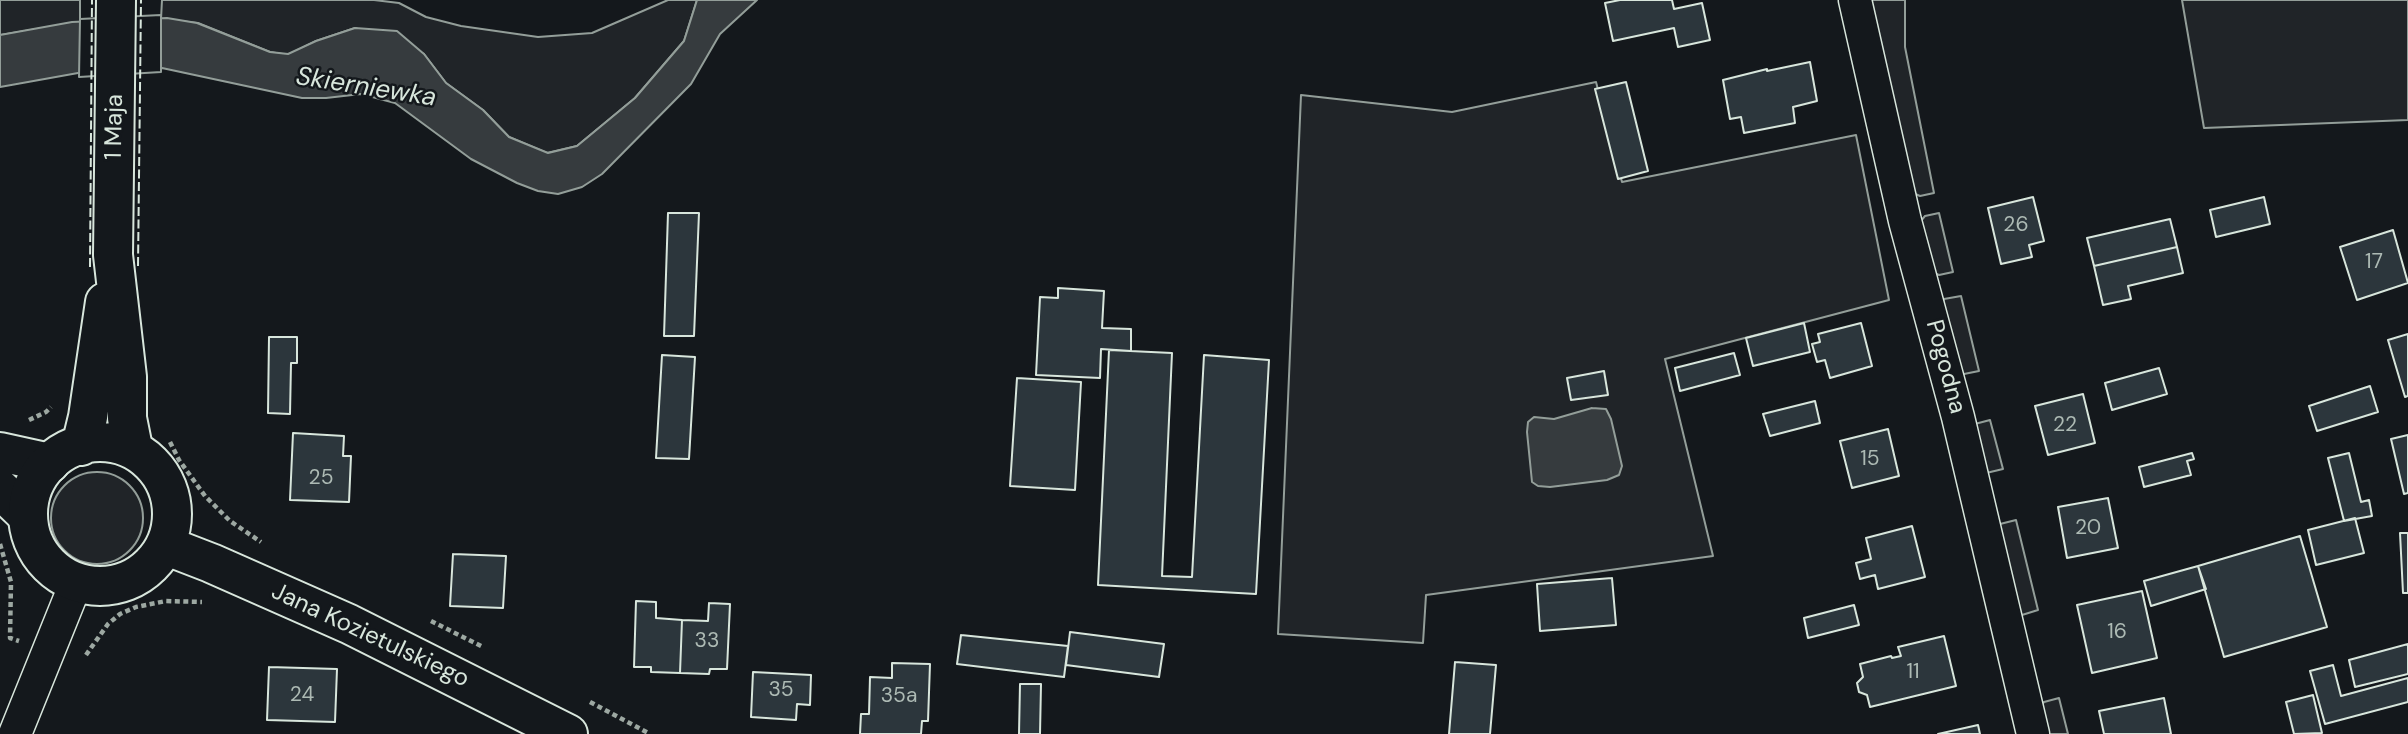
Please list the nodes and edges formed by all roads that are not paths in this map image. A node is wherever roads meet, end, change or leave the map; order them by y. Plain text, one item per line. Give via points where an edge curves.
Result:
1 (116, 0) edge
2 (1855, 0) edge
3 (113, 255) junction
4 (149, 440) junction
5 (0, 452) edge
6 (65, 454) junction
7 (0, 489) edge
8 (28, 516) junction
9 (167, 546) junction
10 (76, 583) junction
11 (15, 734) edge
12 (568, 734) edge
13 (2033, 734) edge

1 - 3 main road, 1 Maja
2 - 13 street, Pogodna
3 - 4 main road, 1 Maja via 127,377 127,418
3 - 6 main road, 1 Maja via 88,417
4 - 6 main road via 99,443
4 - 9 main road via 148,459 164,477 173,499 174,523
5 - 6 main road
6 - 8 main road via 37,475 28,495
7 - 8 main road
8 - 10 main road via 38,552 63,578
9 - 10 main road via 153,565 132,579 108,586
9 - 12 main road, Jana Kozietulskiego via 349,624
10 - 11 street

